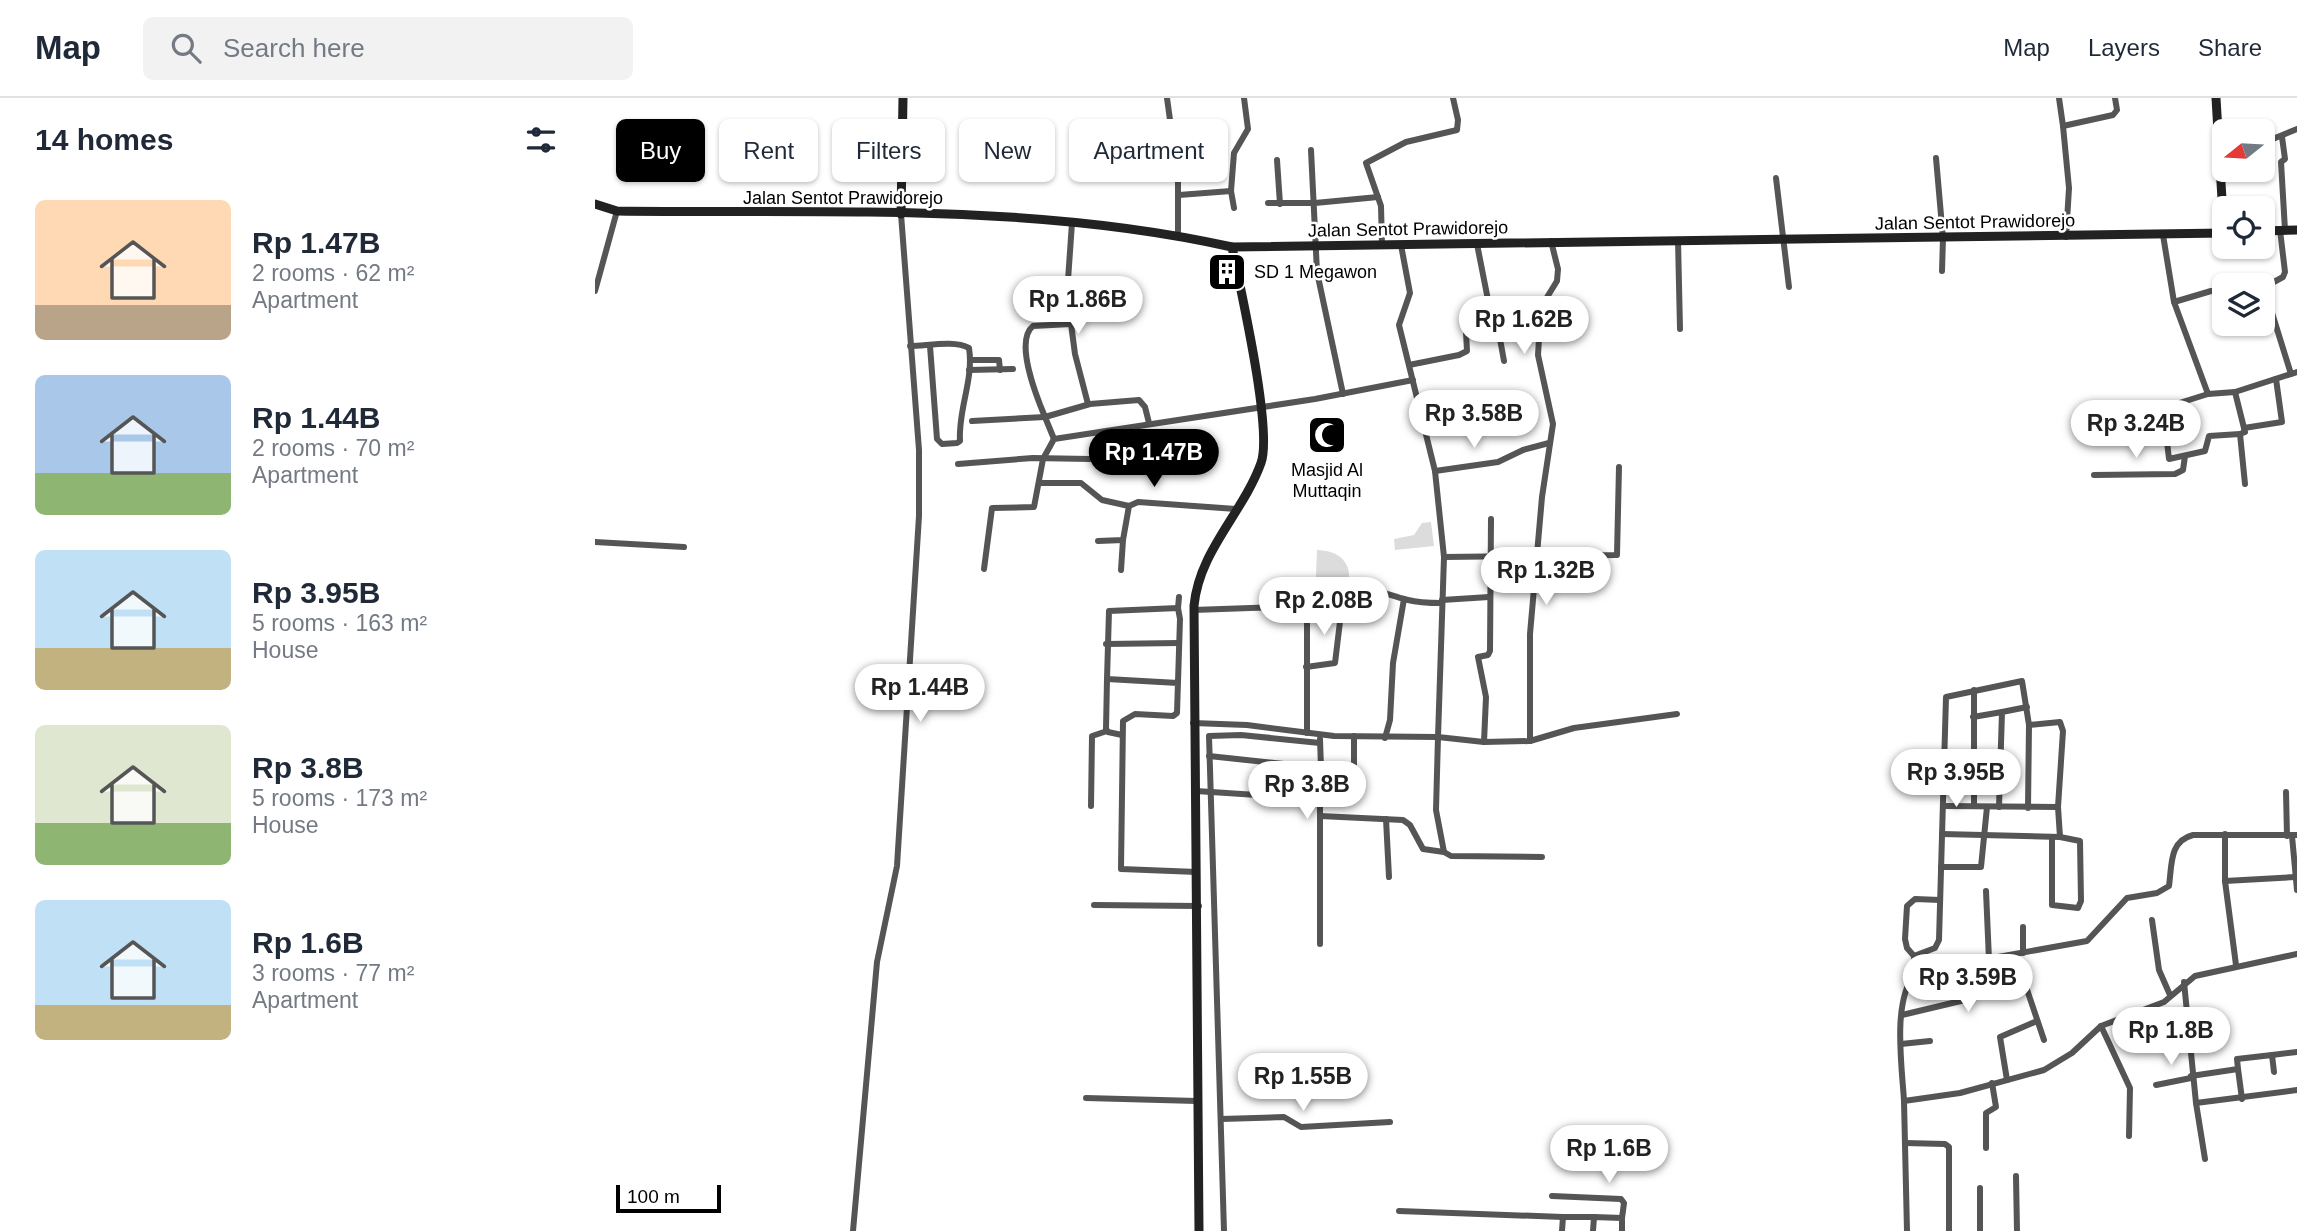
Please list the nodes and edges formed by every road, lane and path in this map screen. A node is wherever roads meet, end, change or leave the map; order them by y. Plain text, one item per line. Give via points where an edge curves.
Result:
1 (903, 98) edge
2 (1167, 98) edge
3 (1244, 98) edge
4 (1453, 98) edge
5 (2059, 98) edge
6 (2115, 98) edge
7 (2216, 98) edge
8 (2219, 119) edge
9 (2063, 126) junction
10 (2297, 129) edge
11 (2281, 137) junction
12 (2275, 139) edge
13 (1311, 150) dead end
14 (1936, 158) dead end
15 (1277, 160) dead end
16 (1776, 178) dead end
17 (1231, 191) junction
18 (1179, 195) junction
19 (1378, 197) junction
20 (1268, 203) dead end
21 (1315, 203) junction
22 (595, 204) edge
23 (1280, 204) junction
24 (1234, 208) dead end
25 (617, 211) junction
26 (901, 214) junction
27 (1072, 223) junction
28 (2275, 230) edge
29 (2283, 230) junction
30 (2297, 230) edge
31 (2212, 233) edge
32 (1178, 235) junction
33 (2163, 235) junction
34 (2066, 237) junction
35 (1943, 238) junction
36 (1783, 239) junction
37 (1678, 240) junction
38 (1551, 242) junction
39 (1477, 244) junction
40 (1382, 245) junction
41 (1401, 245) junction
42 (1232, 247) junction
43 (1314, 247) junction
44 (1942, 271) dead end
45 (2275, 284) edge
46 (1789, 287) dead end
47 (595, 291) edge
48 (2211, 291) dead end
49 (2174, 302) junction
50 (1489, 305) junction
51 (1071, 324) junction
52 (2275, 327) edge
53 (1680, 329) dead end
54 (910, 346) junction
55 (930, 346) junction
56 (970, 360) junction
57 (1504, 360) dead end
58 (1409, 365) junction
59 (1000, 369) junction
60 (1013, 369) dead end
61 (969, 370) junction
62 (2294, 373) edge
63 (2276, 379) junction
64 (1413, 380) junction
65 (2235, 392) junction
66 (1343, 394) junction
67 (2208, 394) junction
68 (1088, 404) junction
69 (2178, 404) junction
70 (1260, 407) junction
71 (1045, 417) junction
72 (972, 421) dead end
73 (1149, 423) junction
74 (2242, 431) junction
75 (2166, 433) junction
76 (1054, 439) junction
77 (1549, 443) junction
78 (2185, 456) junction
79 (1043, 459) junction
80 (1090, 459) dead end
81 (958, 464) dead end
82 (1619, 467) dead end
83 (1434, 471) junction
84 (2094, 475) dead end
85 (1039, 483) junction
86 (2245, 484) dead end
87 (1129, 506) junction
88 (1237, 509) junction
89 (1491, 519) dead end
90 (1123, 540) junction
91 (1098, 541) dead end
92 (595, 542) edge
93 (684, 547) dead end
94 (1536, 554) junction
95 (1489, 556) junction
96 (1444, 557) junction
97 (984, 569) dead end
98 (1121, 570) dead end
99 (1179, 597) dead end
100 (1489, 597) junction
101 (1404, 599) junction
102 (1442, 601) junction
103 (1342, 605) junction
104 (1307, 607) junction
105 (1178, 608) junction
106 (1193, 610) junction
107 (1179, 643) junction
108 (1107, 644) junction
109 (1186, 664) junction
110 (1306, 667) junction
111 (1107, 680) junction
112 (1178, 682) junction
113 (1974, 690) junction
114 (1180, 697) junction
115 (1192, 698) junction
116 (2027, 708) junction
117 (2002, 712) junction
118 (1677, 714) dead end
119 (1973, 717) junction
120 (1193, 723) junction
121 (2029, 725) junction
122 (1107, 731) junction
123 (1307, 733) junction
124 (1122, 735) junction
125 (1354, 736) junction
126 (1438, 737) junction
127 (1385, 738) junction
128 (1320, 739) junction
129 (1530, 741) junction
130 (1484, 742) junction
131 (1209, 756) junction
132 (1321, 768) junction
133 (1320, 790) junction
134 (1196, 791) junction
135 (1209, 792) junction
136 (2286, 792) dead end
137 (1320, 799) junction
138 (1091, 806) dead end
139 (1943, 806) junction
140 (1974, 806) junction
141 (1987, 807) junction
142 (1999, 807) junction
143 (2028, 807) junction
144 (2058, 807) junction
145 (1320, 817) junction
146 (1386, 819) junction
147 (1942, 834) junction
148 (2225, 834) junction
149 (1985, 836) junction
150 (2292, 836) edge
151 (2056, 837) junction
152 (1444, 852) junction
153 (1211, 856) junction
154 (1197, 857) junction
155 (1542, 857) dead end
156 (1941, 867) junction
157 (1194, 872) junction
158 (1389, 877) dead end
159 (2295, 877) junction
160 (2225, 881) junction
161 (2297, 890) edge
162 (1986, 891) dead end
163 (1940, 900) junction
164 (1094, 905) dead end
165 (1197, 906) junction
166 (2152, 920) dead end
167 (2024, 927) dead end
168 (1320, 944) dead end
169 (1214, 945) junction
170 (1198, 946) junction
171 (2019, 953) junction
172 (2297, 954) edge
173 (1914, 956) junction
174 (1989, 960) junction
175 (2236, 965) junction
176 (1915, 973) junction
177 (2023, 980) junction
178 (2185, 982) junction
179 (2171, 995) junction
180 (1902, 1015) junction
181 (2037, 1021) junction
182 (2101, 1026) junction
183 (2044, 1040) dead end
184 (1930, 1041) dead end
185 (1901, 1044) junction
186 (2297, 1052) edge
187 (2272, 1055) junction
188 (2238, 1069) junction
189 (2274, 1072) dead end
190 (2191, 1077) junction
191 (2007, 1080) junction
192 (1992, 1083) junction
193 (2155, 1086) dead end
194 (2297, 1090) edge
195 (1086, 1098) dead end
196 (2242, 1099) junction
197 (1197, 1101) junction
198 (1904, 1101) junction
199 (2196, 1103) junction
200 (1221, 1119) junction
201 (1390, 1122) dead end
202 (2129, 1136) dead end
203 (1905, 1143) junction
204 (1986, 1147) dead end
205 (2205, 1159) dead end
206 (2016, 1176) dead end
207 (1980, 1188) dead end
208 (1552, 1196) dead end
209 (1399, 1211) dead end
210 (1563, 1217) junction
211 (1594, 1217) junction
212 (1622, 1218) junction
213 (853, 1231) edge
214 (1199, 1231) edge
215 (1224, 1231) edge
216 (1563, 1231) edge
217 (1593, 1231) edge
218 (1622, 1231) edge
219 (1907, 1231) edge
220 (1949, 1231) edge
221 (1980, 1231) edge
222 (2017, 1231) edge

1 - 26 main road
2 - 18 street
3 - 17 street via 1248,129 1234,153
4 - 19 street via 1457,130 1406,142 1366,163
5 - 9 street
6 - 9 street via 2113,115
7 - 8 main road
9 - 34 street via 2069,188
10 - 11 street
11 - 12 street
11 - 29 street via 2285,159 2281,162
13 - 21 street
14 - 35 street
15 - 23 street
16 - 36 street
17 - 18 street
17 - 24 street
18 - 32 street
19 - 21 street
19 - 40 street
20 - 23 street
21 - 23 street
21 - 43 street
22 - 25 main road, Jalan Sentot Prawidorejo
25 - 26 main road, Jalan Sentot Prawidorejo
25 - 47 street
26 - 27 main road, Jalan Sentot Prawidorejo
26 - 54 street
27 - 32 main road, Jalan Sentot Prawidorejo
27 - 51 street
28 - 29 main road
29 - 30 main road
29 - 45 street via 2285,272
31 - 33 main road, Jalan Sentot Prawidorejo
32 - 42 main road, Jalan Sentot Prawidorejo
33 - 34 main road, Jalan Sentot Prawidorejo
33 - 49 street
34 - 35 main road, Jalan Sentot Prawidorejo
35 - 36 main road, Jalan Sentot Prawidorejo
35 - 44 street
36 - 37 main road, Jalan Sentot Prawidorejo
36 - 46 street
37 - 38 main road, Jalan Sentot Prawidorejo
37 - 53 street
38 - 39 main road, Jalan Sentot Prawidorejo
38 - 77 street via 1557,281 1541,307 1538,355 1553,424
39 - 41 main road, Jalan Sentot Prawidorejo
39 - 50 street
40 - 41 main road, Jalan Sentot Prawidorejo
40 - 43 main road, Jalan Sentot Prawidorejo
41 - 58 street via 1410,293 1399,325
42 - 43 main road, Jalan Sentot Prawidorejo
42 - 70 main road
43 - 66 street
48 - 49 street
49 - 67 street
50 - 57 street
50 - 58 street via 1465,313 1467,351
51 - 68 street
51 - 71 street via 1033,326 1026,339 1032,385
52 - 62 street
54 - 55 street
54 - 213 street via 919,516 904,771 897,866 877,962
55 - 56 street via 967,346
55 - 61 street via 940,443 960,440
56 - 59 street via 999,360
56 - 61 street
58 - 64 street
59 - 60 street
59 - 61 street
62 - 63 street
63 - 65 street
63 - 74 street via 2282,422
64 - 66 street
64 - 83 street
65 - 67 street
65 - 74 street
66 - 70 street
67 - 69 street
68 - 71 street
68 - 73 street via 1143,401
69 - 75 street via 2183,428
69 - 75 street via 2125,420 2127,438
70 - 73 street
70 - 88 main road via 1263,458
71 - 72 street
71 - 76 street
73 - 76 street
74 - 78 street via 2209,436 2205,451
74 - 86 street
75 - 78 street via 2169,459
76 - 79 street
77 - 83 street via 1498,462
77 - 94 street
78 - 84 street via 2183,470 2175,474
79 - 80 street
79 - 81 street
79 - 85 street
82 - 94 street via 1617,555
83 - 96 street
85 - 87 street via 1081,483 1102,500
85 - 97 street via 1033,508 992,508
87 - 88 street via 1138,502
87 - 90 street
88 - 106 main road via 1202,569
89 - 95 street
90 - 91 street
90 - 98 street
92 - 93 street
94 - 95 street
94 - 129 street
95 - 96 street
95 - 100 street
96 - 102 street
99 - 105 street
100 - 102 street
100 - 130 street via 1490,650 1478,657 1486,697
101 - 102 street
101 - 103 street via 1356,590
101 - 127 street
102 - 126 street
103 - 104 street
103 - 110 street via 1335,663
104 - 106 street
104 - 110 street
105 - 107 street
105 - 108 street via 1110,611
106 - 109 main road
107 - 108 street
107 - 109 street
108 - 111 street
109 - 112 street
109 - 115 main road
110 - 123 street
111 - 112 street
111 - 122 street
112 - 114 street
113 - 116 street via 2022,681
113 - 119 street
113 - 139 street via 1949,694 1944,701
114 - 115 street
114 - 124 street via 1173,716 1125,717
115 - 120 main road
116 - 117 street
116 - 121 street
117 - 119 street
117 - 142 street
118 - 129 street via 1574,728
119 - 140 street
120 - 123 street
120 - 134 main road
121 - 143 street
121 - 144 street via 2063,725
122 - 124 street
122 - 138 street via 1092,736
123 - 128 street
124 - 157 street via 1121,869
125 - 127 street
125 - 128 street
125 - 133 street via 1354,786
126 - 127 street
126 - 130 street
126 - 152 street via 1436,810
128 - 131 street via 1213,734 1209,736
128 - 132 street
129 - 130 street
131 - 132 street
131 - 135 street
132 - 133 street
133 - 137 street
134 - 135 street
134 - 154 main road
135 - 137 street
135 - 153 street
136 - 150 street
137 - 145 street
139 - 140 street
139 - 147 street
140 - 141 street
141 - 142 street
141 - 149 street
142 - 143 street
143 - 144 street
144 - 151 street
145 - 146 street
145 - 168 street
146 - 152 street via 1410,825 1423,849
146 - 158 street
147 - 149 street
147 - 156 street
148 - 150 street
148 - 160 street
148 - 171 street via 2181,838 2175,846 2169,887 2127,898 2087,941
149 - 151 street
149 - 156 street via 1980,867
150 - 159 street
151 - 151 street via 2052,905 2078,908 2080,841
152 - 155 street via 1451,856
153 - 154 street
153 - 169 street
154 - 157 main road
156 - 163 street
157 - 165 main road
159 - 160 street
159 - 161 street
160 - 175 street
162 - 174 street
163 - 173 street via 1939,944
163 - 173 street via 1915,900 1907,906 1907,948
164 - 165 street
165 - 170 main road
166 - 179 street via 2159,970
167 - 171 street
169 - 170 street
169 - 200 street
170 - 197 main road
171 - 174 street
171 - 177 street
172 - 175 street
173 - 176 street
174 - 176 street via 1951,972
175 - 178 street
176 - 180 street
177 - 180 street
177 - 181 street
178 - 179 street
178 - 190 street
179 - 182 street
180 - 185 street
181 - 183 street
181 - 191 street via 2000,1037
182 - 191 street via 2061,1061
182 - 202 street via 2130,1088
184 - 185 street
185 - 198 street
186 - 187 street
187 - 188 street via 2237,1059
187 - 189 street
188 - 190 street
188 - 196 street
190 - 193 street
190 - 199 street
191 - 192 street
192 - 198 street
192 - 204 street via 1996,1107 1986,1113
194 - 196 street
195 - 197 street
196 - 199 street
197 - 214 main road
198 - 203 street
199 - 205 street
200 - 201 street via 1284,1117 1301,1127
200 - 215 street
203 - 219 street
203 - 220 street via 1949,1147
206 - 222 street
207 - 221 street
208 - 212 street via 1621,1199
209 - 210 street
210 - 211 street
210 - 216 street
211 - 212 street
211 - 217 street
212 - 218 street

